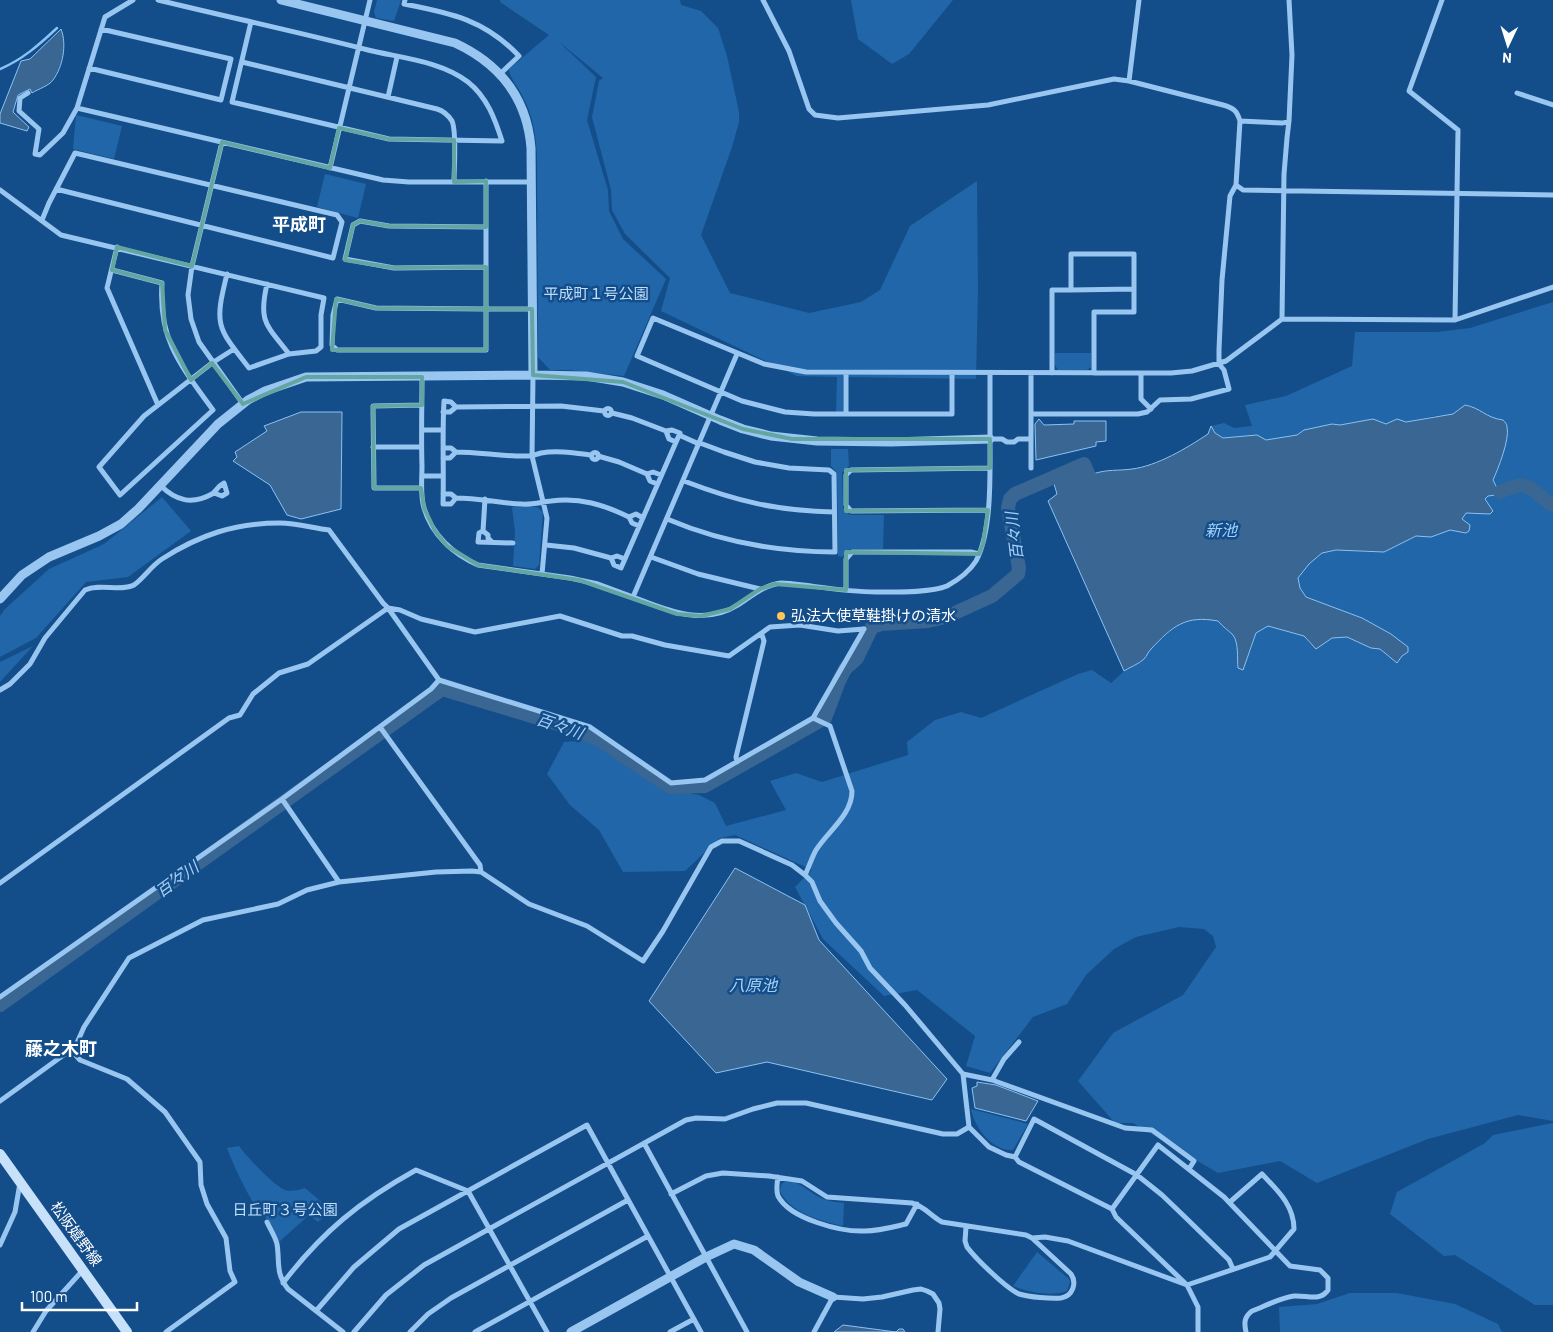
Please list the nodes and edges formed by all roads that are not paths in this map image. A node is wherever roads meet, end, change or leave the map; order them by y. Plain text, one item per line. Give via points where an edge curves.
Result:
1 (133, 0) edge
2 (158, 0) edge
3 (281, 0) edge
4 (370, 0) edge
5 (405, 0) edge
6 (763, 0) edge
7 (1139, 0) edge
8 (1289, 0) edge
9 (1442, 0) edge
10 (366, 20) junction
11 (250, 22) junction
12 (101, 29) junction
13 (358, 47) junction
14 (397, 57) junction
15 (242, 62) junction
16 (89, 68) junction
17 (500, 74) junction
18 (1128, 81) junction
19 (349, 88) junction
20 (28, 93) dead end
21 (1517, 93) dead end
22 (388, 97) junction
23 (1553, 106) edge
24 (77, 108) junction
25 (1240, 121) junction
26 (1289, 121) junction
27 (339, 128) junction
28 (454, 140) junction
29 (222, 142) junction
30 (330, 168) junction
31 (486, 181) junction
32 (454, 182) junction
33 (531, 182) junction
34 (1236, 185) junction
35 (211, 186) junction
36 (0, 190) edge
37 (56, 190) junction
38 (1284, 191) junction
39 (1457, 193) junction
40 (1553, 195) edge
41 (42, 220) junction
42 (202, 226) junction
43 (486, 227) junction
44 (117, 247) junction
45 (192, 266) junction
46 (486, 267) junction
47 (112, 270) junction
48 (227, 274) junction
49 (267, 284) junction
50 (1553, 287) edge
51 (1134, 289) junction
52 (1071, 290) junction
53 (532, 308) junction
54 (486, 309) junction
55 (1282, 318) junction
56 (1455, 320) junction
57 (234, 349) junction
58 (289, 354) junction
59 (737, 354) junction
60 (212, 363) junction
61 (1219, 364) junction
62 (846, 373) junction
63 (990, 373) junction
64 (1031, 373) junction
65 (1052, 373) junction
66 (1094, 373) junction
67 (1141, 373) junction
68 (952, 374) junction
69 (533, 375) junction
70 (422, 377) junction
71 (191, 380) junction
72 (722, 392) junction
73 (243, 404) junction
74 (158, 405) junction
75 (422, 405) junction
76 (456, 406) junction
77 (532, 406) junction
78 (1151, 409) junction
79 (444, 412) junction
80 (846, 414) junction
81 (1031, 414) junction
82 (711, 417) junction
83 (422, 430) junction
84 (443, 430) junction
85 (666, 432) junction
86 (678, 435) junction
87 (990, 439) junction
88 (1031, 439) junction
89 (676, 442) junction
90 (700, 443) junction
91 (373, 447) junction
92 (421, 447) junction
93 (443, 448) junction
94 (456, 452) junction
95 (532, 456) junction
96 (443, 458) junction
97 (990, 468) junction
98 (1031, 468) dead end
99 (647, 474) junction
100 (661, 475) junction
101 (422, 476) junction
102 (443, 476) junction
103 (684, 481) junction
104 (657, 484) junction
105 (160, 485) junction
106 (421, 488) junction
107 (214, 493) dead end
108 (443, 494) junction
109 (456, 498) junction
110 (485, 499) junction
111 (543, 502) junction
112 (988, 510) junction
113 (834, 512) junction
114 (629, 517) junction
115 (643, 518) junction
116 (667, 519) junction
117 (639, 526) junction
118 (483, 532) junction
119 (492, 542) junction
120 (513, 543) dead end
121 (546, 545) junction
122 (979, 554) junction
123 (651, 557) junction
124 (611, 558) junction
125 (625, 559) junction
126 (542, 574) junction
127 (760, 589) junction
128 (846, 590) junction
129 (633, 597) junction
130 (0, 598) edge
131 (388, 608) junction
132 (762, 635) junction
133 (439, 680) junction
134 (0, 690) edge
135 (813, 718) junction
136 (380, 726) junction
137 (737, 762) junction
138 (282, 799) junction
139 (482, 872) junction
140 (805, 875) junction
141 (339, 882) junction
142 (0, 883) edge
143 (0, 997) edge
144 (1020, 1042) dead end
145 (73, 1052) junction
146 (963, 1074) junction
147 (992, 1080) junction
148 (0, 1101) edge
149 (969, 1127) junction
150 (644, 1143) junction
151 (0, 1154) edge
152 (1015, 1157) junction
153 (607, 1163) junction
154 (1188, 1169) junction
155 (1136, 1175) junction
156 (778, 1177) junction
157 (20, 1182) junction
158 (468, 1192) junction
159 (671, 1194) junction
160 (628, 1200) junction
161 (1230, 1202) junction
162 (917, 1204) junction
163 (1112, 1209) junction
164 (267, 1222) dead end
165 (966, 1227) junction
166 (488, 1228) junction
167 (648, 1236) junction
168 (1032, 1238) junction
169 (0, 1245) edge
170 (1276, 1251) junction
171 (706, 1257) junction
172 (510, 1265) junction
173 (1233, 1269) junction
174 (84, 1270) junction
175 (671, 1277) junction
176 (283, 1283) junction
177 (1187, 1285) junction
178 (833, 1297) junction
179 (529, 1301) junction
180 (316, 1311) junction
181 (694, 1319) junction
182 (33, 1332) edge
183 (127, 1332) edge
184 (166, 1332) edge
185 (343, 1332) edge
186 (354, 1332) edge
187 (410, 1332) edge
188 (475, 1332) edge
189 (547, 1332) edge
190 (571, 1332) edge
191 (670, 1332) edge
192 (701, 1332) edge
193 (747, 1332) edge
194 (814, 1332) edge
195 (938, 1332) edge
196 (1198, 1332) edge
197 (1246, 1332) edge

1 - 12 street via 105,17
2 - 11 street
3 - 10 street
4 - 10 street
5 - 17 street via 404,4 471,21 501,39 518,56
6 - 18 street via 789,51 809,109 815,115 838,118 988,105 1114,79
7 - 18 street
8 - 26 street via 1292,55
9 - 39 street via 1409,92 1458,130
10 - 13 street
10 - 17 street via 455,43 476,53
11 - 13 street
11 - 15 street
12 - 16 street
12 - 16 street via 231,59 221,100
13 - 14 street
13 - 19 street
14 - 22 street
14 - 28 street via 443,68 468,82 487,104 502,141
15 - 19 street
15 - 27 street via 232,102
16 - 24 street
17 - 33 street via 526,119 530,137
18 - 25 street via 1233,108
19 - 22 street
19 - 27 street
20 - 24 street via 20,98 18,111 39,129 36,154 42,153 63,133
21 - 23 street
22 - 28 street via 444,112 452,123
24 - 29 street
25 - 26 street via 1283,124
25 - 34 street
26 - 38 street
27 - 28 street via 389,139
27 - 30 street
28 - 32 street
29 - 30 street
29 - 35 street
30 - 32 street via 383,180
31 - 32 street
31 - 33 street
31 - 43 street
33 - 53 street
34 - 38 street via 1243,190
34 - 61 street via 1230,196 1220,305
35 - 37 street via 75,154
35 - 42 street
35 - 42 street via 337,215 342,222 333,258
36 - 41 street
37 - 41 street
37 - 42 street
38 - 39 street
38 - 55 street
39 - 40 street
39 - 56 street
41 - 44 street via 61,235
42 - 45 street
43 - 46 street
43 - 46 street via 389,226 360,221 353,225 345,259 394,268
44 - 45 street
44 - 47 street
45 - 48 street
45 - 60 street via 188,295 190,319
46 - 54 street
47 - 71 street via 162,283 161,311 165,330 176,357
47 - 74 street via 107,288
48 - 49 street
48 - 57 street via 219,318 222,332
49 - 58 street via 262,306 264,321
49 - 58 street via 324,298 321,347 316,351
50 - 56 street
51 - 52 street
51 - 52 street via 1134,254 1071,254
51 - 66 street via 1134,312 1094,312
52 - 65 street via 1052,290
53 - 54 street
53 - 69 street
54 - 54 street via 386,308 337,300 332,345 337,350 486,350
55 - 56 street
55 - 61 street
57 - 58 street via 249,368
57 - 60 street
59 - 62 street via 795,371
59 - 72 street
59 - 72 street via 653,318 637,356
60 - 71 street
60 - 73 street
61 - 67 street via 1182,372
61 - 78 street via 1224,370 1229,390 1191,399 1160,400
62 - 68 street
62 - 80 street
63 - 64 street
63 - 68 street
63 - 87 street
64 - 65 street
64 - 81 street
65 - 66 street
66 - 67 street
67 - 78 street via 1140,400
68 - 80 street via 952,414
69 - 70 street
69 - 77 street
69 - 82 street via 586,376 623,382 663,395
70 - 73 street via 306,377 265,391
70 - 75 street
71 - 74 street
71 - 74 street via 213,410 120,494 99,467 144,416
72 - 80 street via 785,412
72 - 82 street
73 - 105 street via 218,424
75 - 83 street
75 - 91 street via 373,406
76 - 77 street
76 - 79 street via 450,412
76 - 79 street via 444,402
77 - 85 street via 604,411 609,408 612,413
77 - 95 street
78 - 81 street via 1138,414
79 - 84 street
81 - 88 street
82 - 87 street via 754,432 792,440 904,442
82 - 90 street
83 - 84 street
83 - 92 street
84 - 93 street
85 - 86 street via 672,430 680,433
85 - 89 street via 669,439
86 - 89 street
86 - 90 street
87 - 88 street via 1014,442
87 - 97 street
88 - 98 street
89 - 100 street
90 - 103 street
90 - 113 street via 755,462 829,470 834,474
91 - 92 street
91 - 106 street via 374,488
92 - 101 street
93 - 94 street
93 - 96 street
94 - 95 street
94 - 96 street via 450,458
95 - 99 street via 557,452 591,455 596,452 598,456
95 - 111 street
96 - 102 street
97 - 112 street
97 - 112 street via 851,470 846,476 846,505 851,511
99 - 100 street
99 - 104 street via 650,481
100 - 104 street
101 - 102 street
101 - 106 street
102 - 108 street
103 - 113 street via 750,503 800,511
103 - 116 street
104 - 115 street
105 - 107 street via 186,501
105 - 130 street via 121,524 48,556 22,575
106 - 126 street via 424,508 435,531 447,546 465,559 478,565
108 - 109 street
108 - 109 street via 443,504 450,504
109 - 110 street
110 - 111 street via 522,504
110 - 118 street
111 - 114 street via 584,501
111 - 121 street via 547,518
112 - 122 street
113 - 116 street via 835,552 746,545
114 - 115 street via 636,514
114 - 117 street
115 - 117 street
116 - 123 street
117 - 125 street
118 - 119 street
118 - 119 street via 479,533 478,542
119 - 120 street
121 - 124 street via 574,548
121 - 126 street
122 - 128 street via 965,574 943,588 874,592
122 - 128 street via 852,552 846,558
123 - 127 street via 707,577
123 - 129 street
124 - 125 street
124 - 125 street via 614,566 621,568
126 - 129 street via 598,584
127 - 128 street via 786,583
127 - 129 street via 730,609 701,616 677,614
131 - 132 street via 475,632 560,616 622,636 728,656
131 - 133 street
131 - 134 street via 329,530 282,523 245,525 209,534 181,547 159,560 133,585 85,590 45,638 30,664
131 - 142 street via 308,664 279,673 253,694 240,715 229,718
132 - 135 street via 770,627 800,625 838,630 864,629
132 - 137 street via 764,641
133 - 136 street via 432,689
133 - 137 street via 590,727 671,783 705,780
135 - 137 street
135 - 140 street via 830,726 852,799 836,827 816,850
136 - 138 street
136 - 139 street
138 - 141 street
138 - 143 street
139 - 140 street via 529,904 587,926 643,961 711,846 722,841 740,841 792,865
139 - 141 street via 436,872
140 - 146 street via 827,912 861,951 870,968
141 - 145 street via 307,890 278,904 203,920 129,958 84,1027
144 - 147 street via 1004,1059
145 - 148 street via 65,1054
145 - 184 street via 80,1060 127,1079 165,1112 200,1162 201,1185 207,1204 226,1238 230,1271 235,1282
146 - 147 street
146 - 149 street
147 - 154 street via 1125,1128 1152,1130 1194,1161
149 - 150 street via 957,1134 943,1134 806,1103 784,1102 725,1119 686,1120
149 - 152 street via 989,1147
150 - 153 street
150 - 159 street
151 - 157 main road, 松阪嬉野線
152 - 155 street via 1034,1120
152 - 163 street via 1019,1162
153 - 158 street via 587,1126
153 - 160 street
153 - 166 street
154 - 155 street via 1158,1144
154 - 161 street
155 - 163 street
155 - 173 street via 1180,1212 1229,1260
156 - 159 street via 716,1174 702,1177
156 - 162 street via 802,1180 827,1197
156 - 162 street via 777,1192 787,1206 822,1225 842,1230 874,1231 906,1224
157 - 169 street via 15,1212
157 - 174 main road, 松阪嬉野線
158 - 166 street
158 - 176 street via 416,1170 370,1197 340,1220
158 - 180 street via 382,1242 347,1274
159 - 171 street
160 - 167 street
160 - 172 street
161 - 170 street
161 - 170 street via 1262,1174 1286,1200 1294,1223 1292,1233
162 - 165 street via 942,1222
163 - 177 street via 1116,1217
164 - 176 street via 276,1243
165 - 168 street
165 - 168 street via 967,1247 1010,1289 1028,1296 1062,1298 1068,1295 1074,1286 1073,1277
166 - 172 street
166 - 186 street via 408,1276 382,1299
167 - 175 street
167 - 179 street
168 - 177 street via 1068,1241
170 - 173 street via 1270,1257
170 - 197 street via 1290,1266 1324,1273 1329,1281 1328,1290 1319,1297 1293,1296 1252,1311 1245,1322
171 - 175 street
171 - 178 street via 734,1244 746,1246 799,1282
171 - 193 street
172 - 179 street
172 - 187 street via 443,1303
173 - 177 street
174 - 182 street via 46,1311
174 - 183 main road, 松阪嬉野線
175 - 181 street
175 - 190 street
176 - 180 street
177 - 196 street via 1197,1301
178 - 194 street
178 - 195 street via 863,1299 921,1289 933,1294 939,1303
179 - 188 street
179 - 189 street
180 - 185 street
181 - 191 street
181 - 192 street

